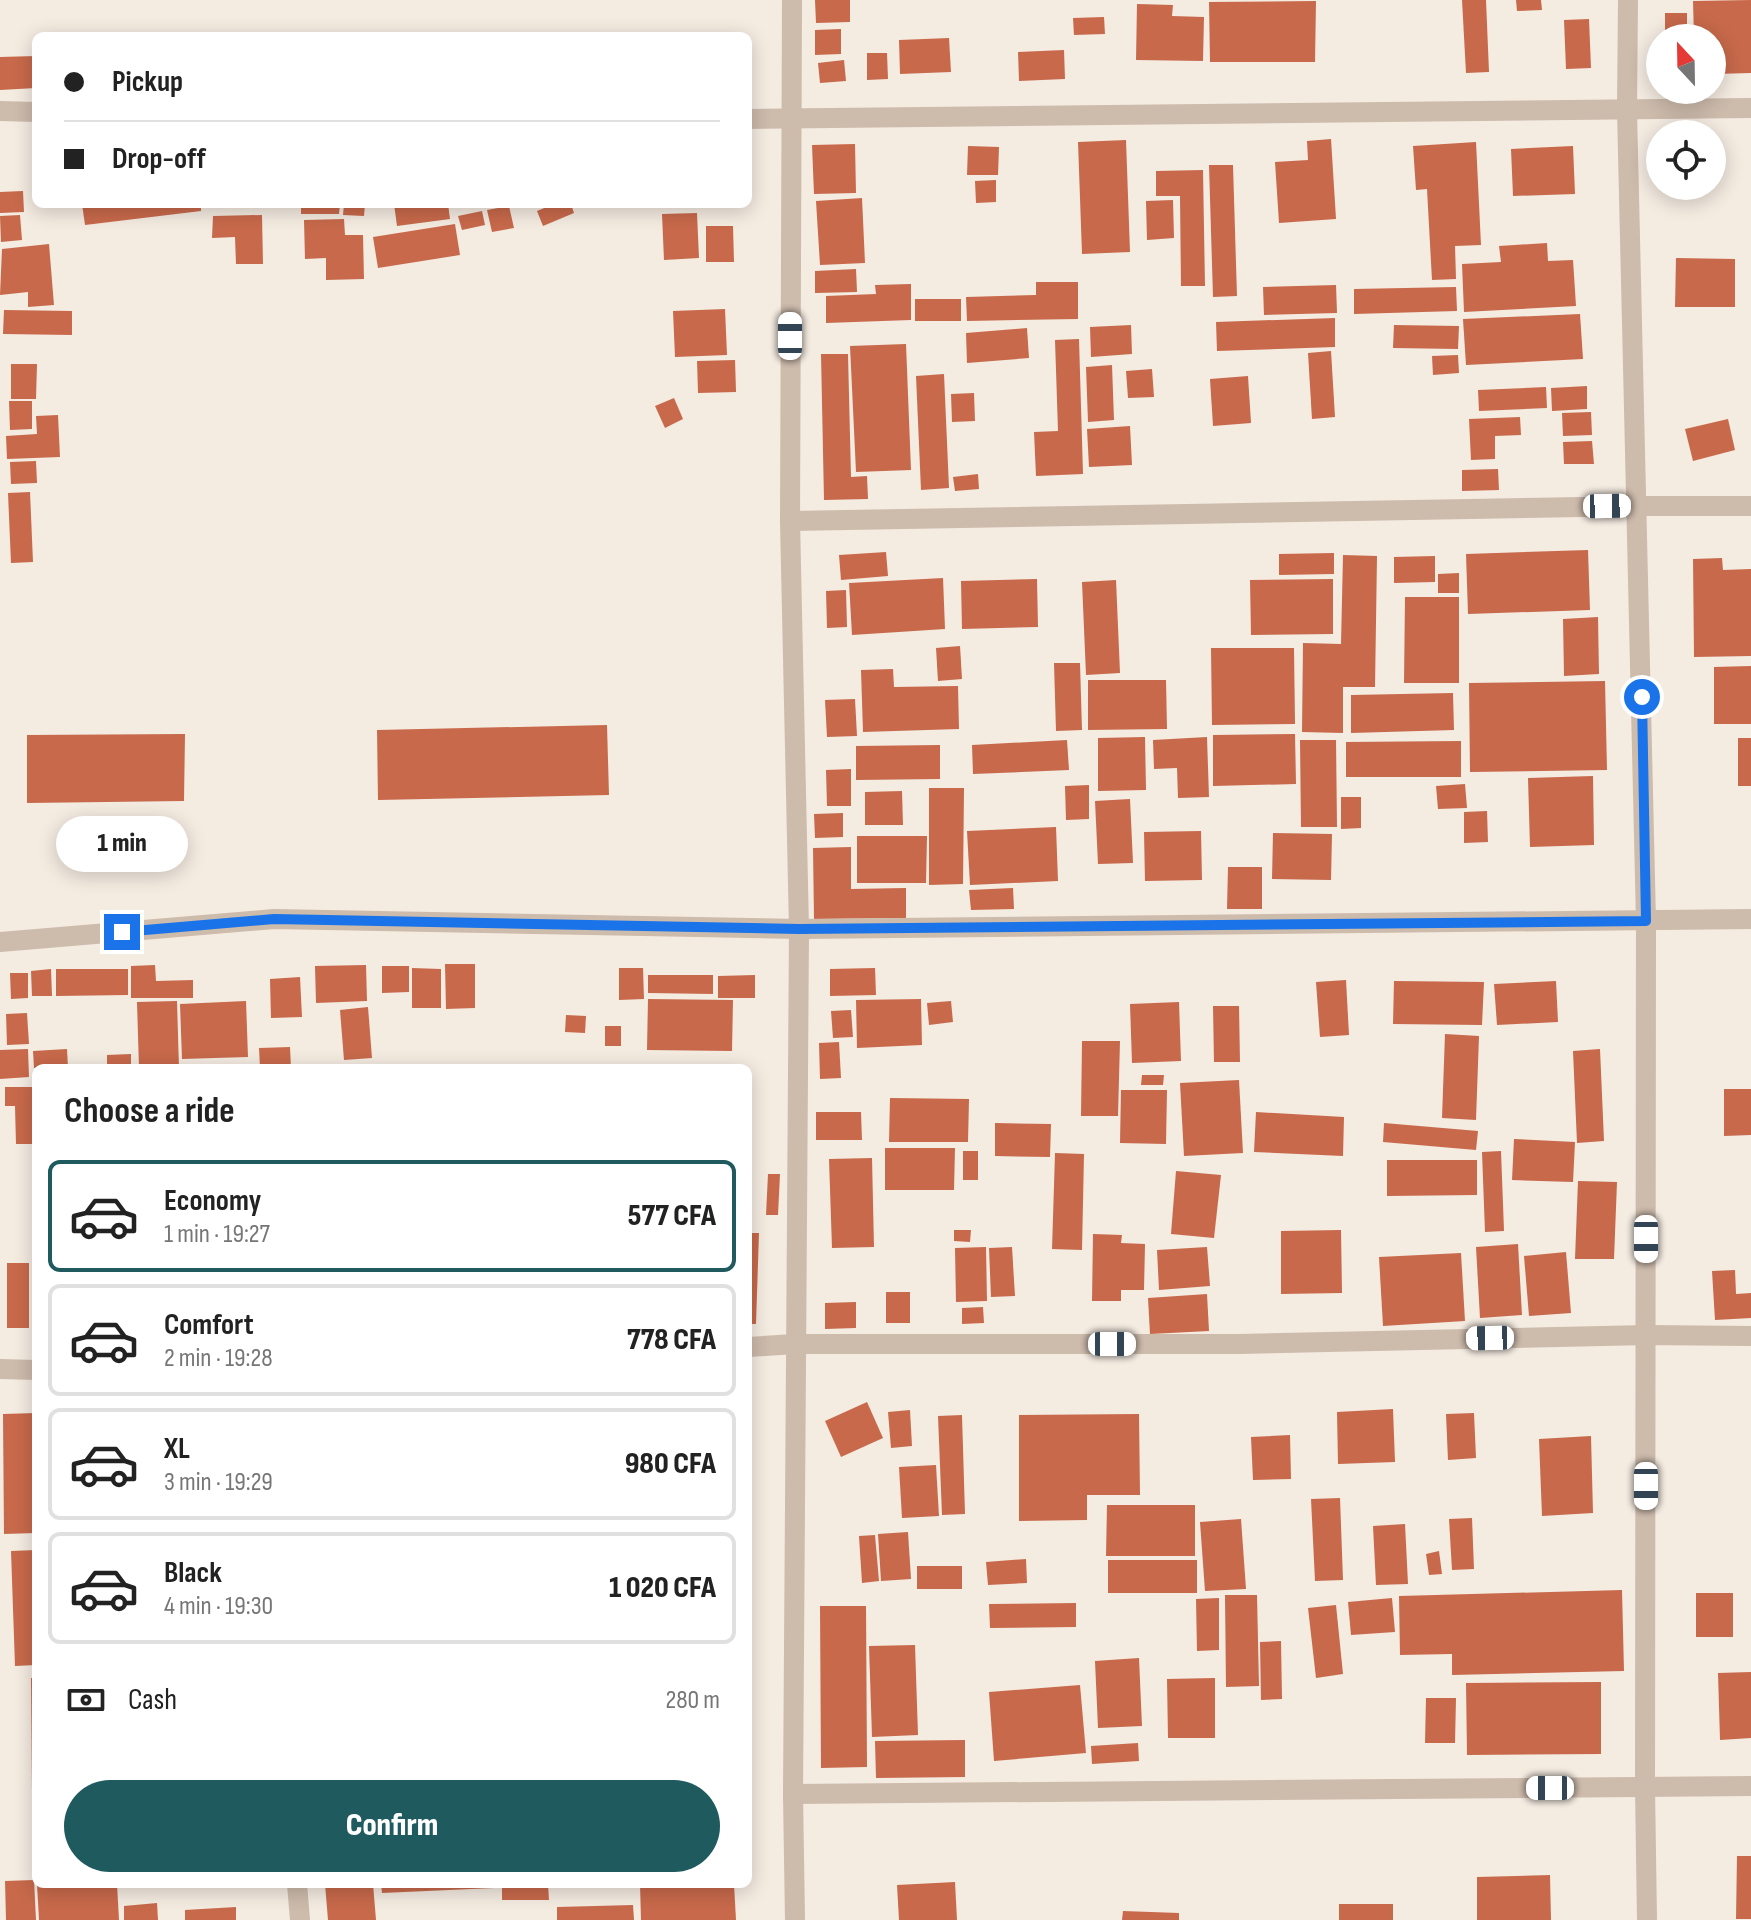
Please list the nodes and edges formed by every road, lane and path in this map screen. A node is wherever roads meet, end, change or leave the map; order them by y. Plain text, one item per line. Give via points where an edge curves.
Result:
1 (792, 0) edge
2 (1628, 0) edge
3 (1751, 108) edge
4 (1627, 110) junction
5 (0, 111) edge
6 (32, 112) edge
7 (752, 119) edge
8 (790, 119) junction
9 (1638, 506) junction
10 (1751, 506) edge
11 (790, 521) junction
12 (1751, 919) edge
13 (1646, 921) junction
14 (799, 929) junction
15 (0, 942) edge
16 (1647, 1335) junction
17 (1751, 1336) edge
18 (795, 1344) junction
19 (752, 1347) edge
20 (0, 1369) edge
21 (32, 1370) edge
22 (1751, 1786) edge
23 (1645, 1788) junction
24 (793, 1794) junction
25 (297, 1888) edge
26 (300, 1920) edge
27 (795, 1920) edge
28 (1647, 1920) edge

1 - 8 street
2 - 4 street
3 - 4 street
4 - 8 street
4 - 9 street
5 - 6 street
7 - 8 street
8 - 11 street
9 - 10 street
9 - 11 street
9 - 13 street
11 - 14 street
12 - 13 street
13 - 14 street
13 - 16 street
14 - 15 street via 274,919
14 - 18 street
16 - 17 street
16 - 18 street via 1239,1344
16 - 23 street
18 - 19 street
18 - 24 street
20 - 21 street
22 - 23 street
23 - 24 street
23 - 28 street
24 - 27 street
25 - 26 street

